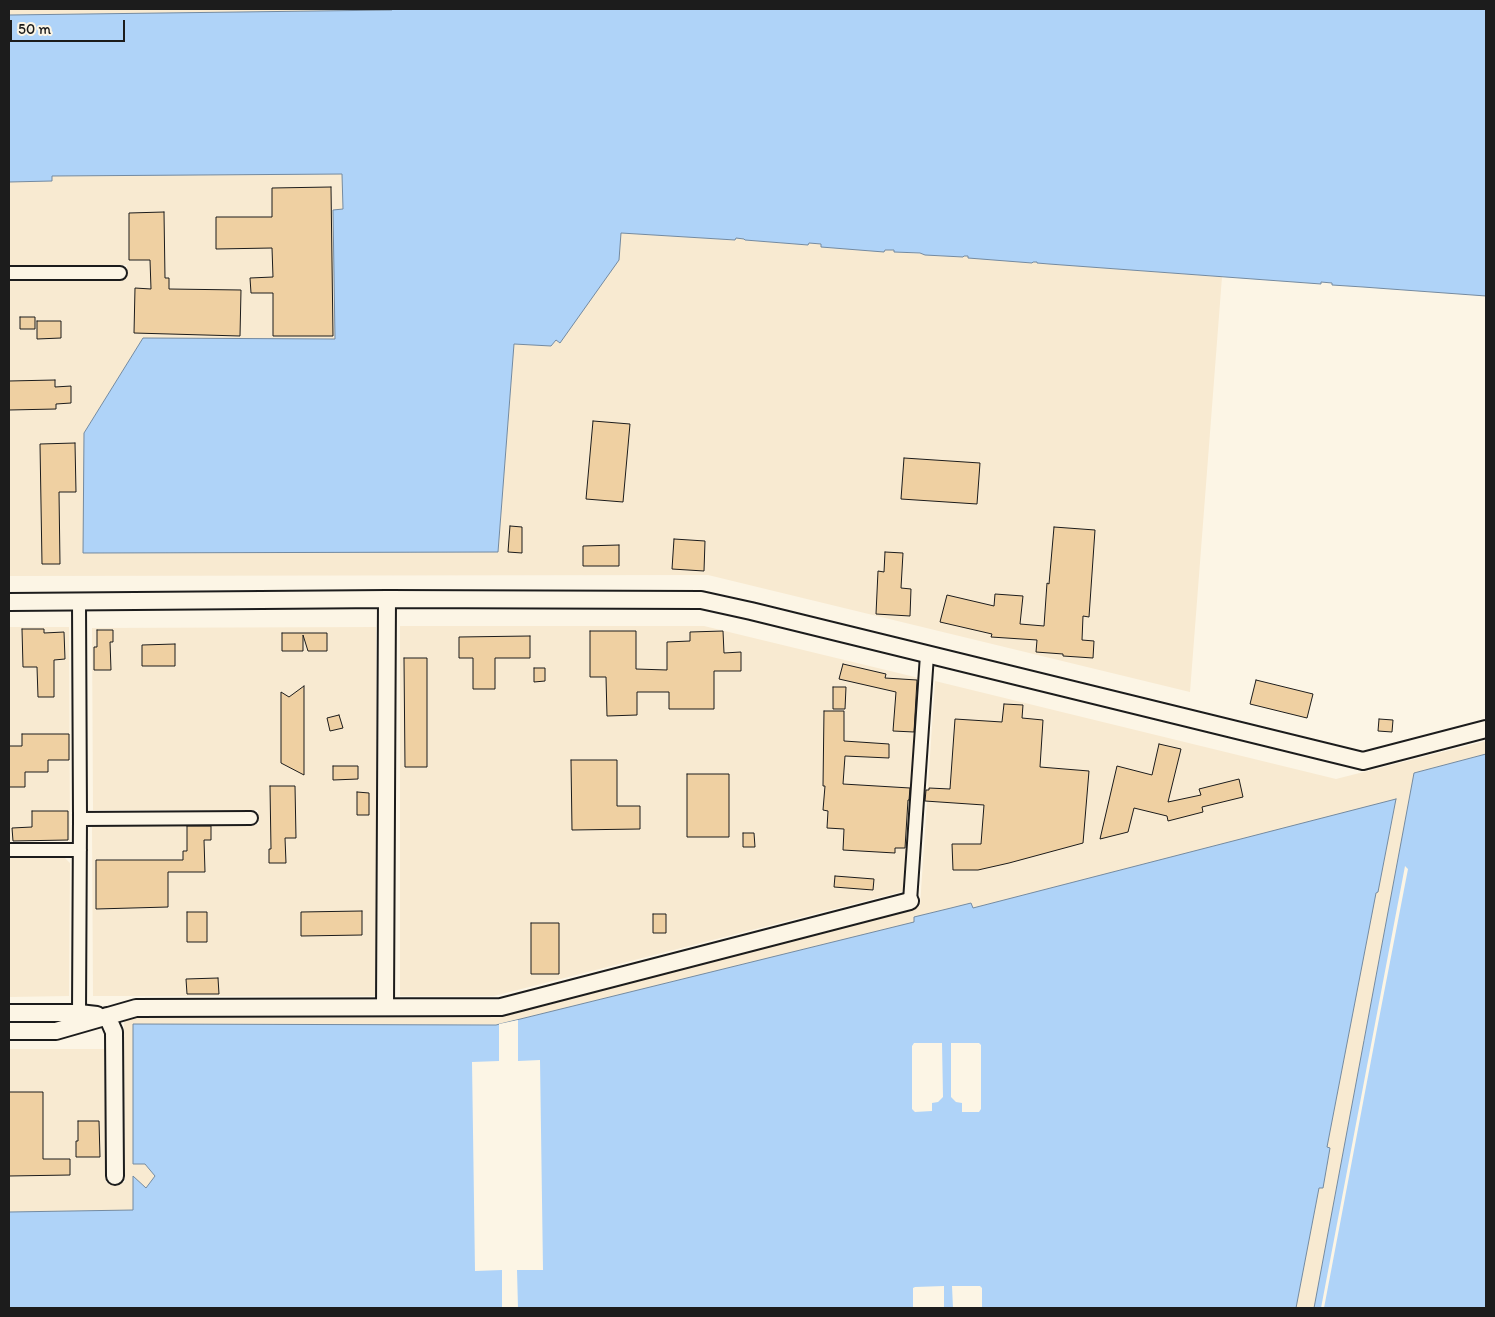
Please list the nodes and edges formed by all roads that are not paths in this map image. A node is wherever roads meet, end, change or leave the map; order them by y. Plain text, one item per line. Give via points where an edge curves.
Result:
1 (9, 273) edge
2 (120, 273) dead end
3 (387, 599) junction
4 (9, 602) edge
5 (79, 602) junction
6 (927, 655) junction
7 (1486, 729) edge
8 (251, 818) dead end
9 (80, 819) junction
10 (9, 850) edge
11 (80, 850) junction
12 (910, 901) joint
13 (385, 1006) junction
14 (9, 1013) edge
15 (79, 1013) junction
16 (107, 1016) junction
17 (9, 1032) edge
18 (115, 1176) dead end

1 - 2 street
3 - 5 street
3 - 6 street via 701,600
3 - 13 street
4 - 5 street
5 - 9 street
6 - 7 street via 1363,761
6 - 12 street
8 - 9 street
9 - 11 street
10 - 11 street
11 - 15 street
12 - 13 street via 501,1007
13 - 16 street via 136,1008
14 - 15 street
15 - 16 street
16 - 17 street via 56,1031
16 - 18 street via 114,1032

